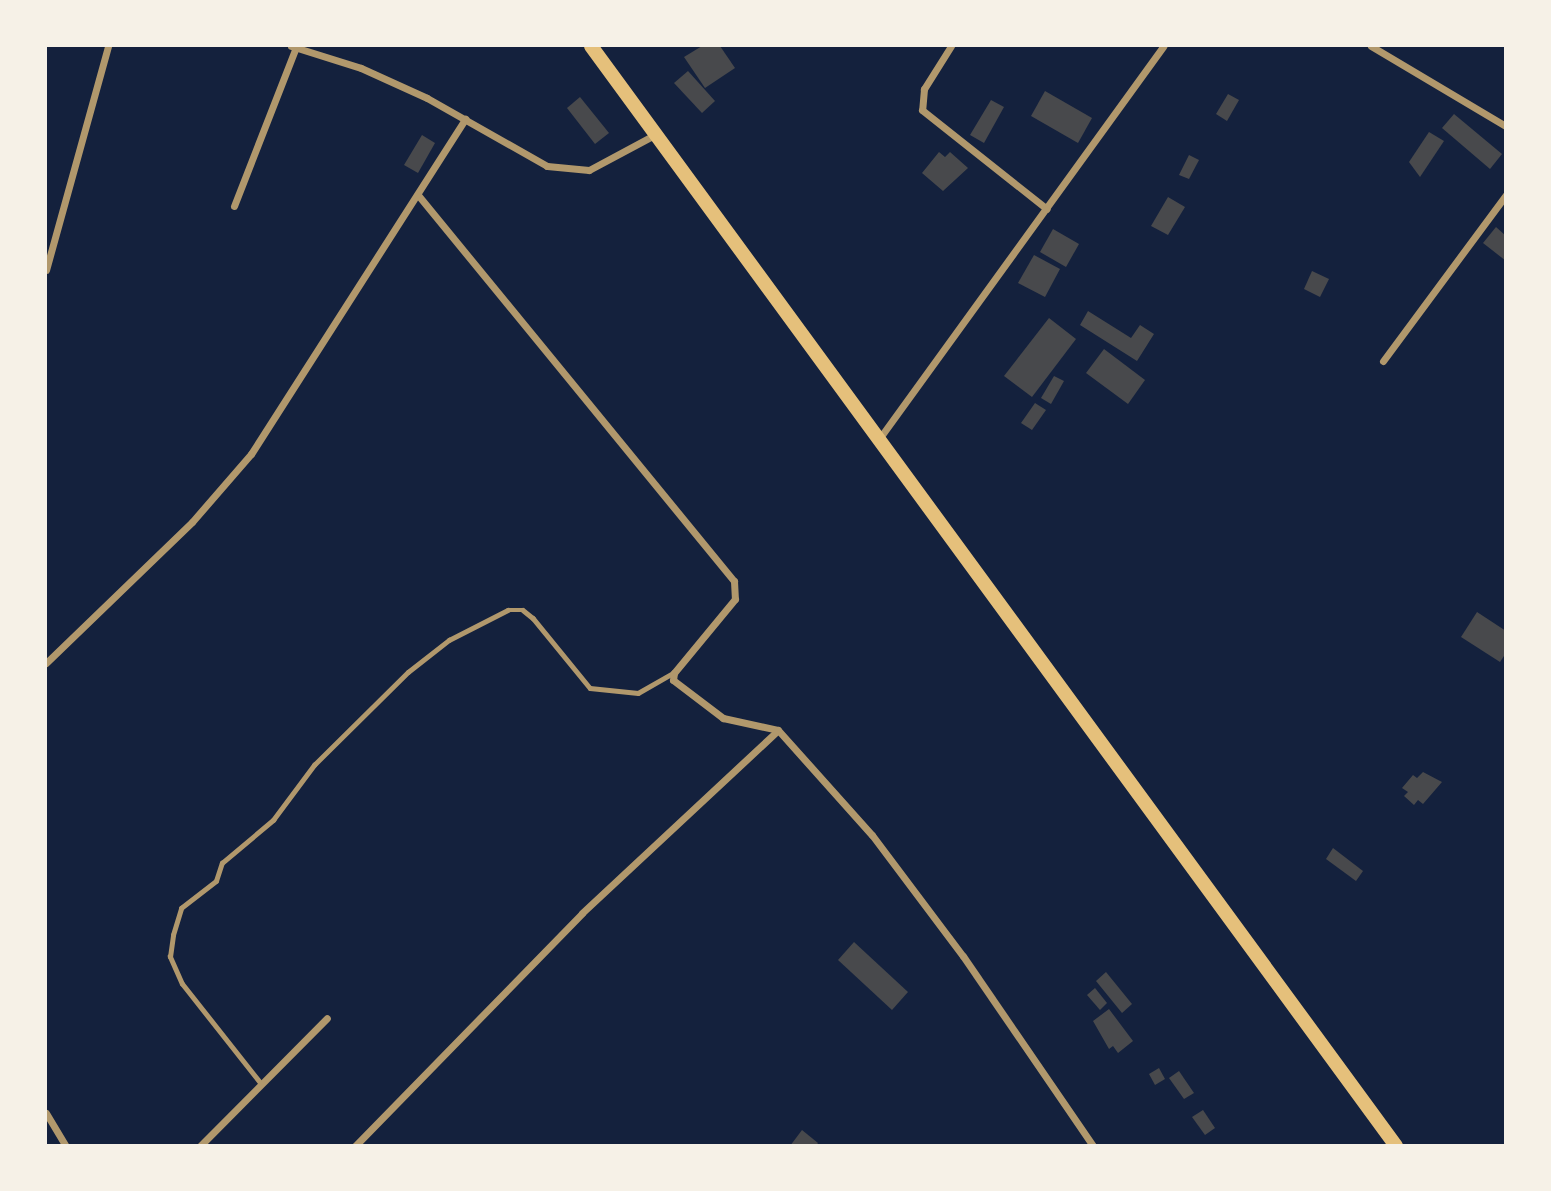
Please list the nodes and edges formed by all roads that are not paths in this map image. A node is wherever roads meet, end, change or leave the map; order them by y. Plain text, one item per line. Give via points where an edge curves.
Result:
1 (108, 46) edge
2 (294, 46) edge
3 (951, 46) edge
4 (1163, 46) edge
5 (1371, 46) edge
6 (594, 47) edge
7 (465, 119) junction
8 (1506, 126) edge
9 (657, 133) junction
10 (418, 194) junction
11 (1506, 195) edge
12 (234, 206) dead end
13 (1047, 209) junction
14 (46, 270) edge
15 (1383, 361) dead end
16 (879, 439) junction
17 (46, 663) edge
18 (674, 673) junction
19 (778, 730) junction
20 (327, 1018) dead end
21 (261, 1084) junction
22 (46, 1113) edge
23 (66, 1146) edge
24 (200, 1146) edge
25 (355, 1146) edge
26 (1093, 1146) edge
27 (1396, 1146) edge

1 - 14 street
2 - 7 street via 361,68
2 - 12 street
3 - 13 street via 924,89 922,110
4 - 13 street
5 - 8 street
6 - 9 main road
7 - 9 street via 547,166 589,170
7 - 10 street
9 - 16 main road
10 - 17 street via 242,465 192,522
10 - 18 street via 734,581 735,599
11 - 15 street
13 - 16 street
16 - 27 main road
18 - 19 street via 674,682 723,718
18 - 21 lane via 638,693 590,688 533,618 523,610 508,610 449,640 408,672 314,765 273,820 222,863 216,881 181,908 173,935 170,957 181,984
19 - 25 street via 582,913
19 - 26 street via 872,835 1028,1045 1059,1101
20 - 21 street
21 - 24 street
22 - 23 street

